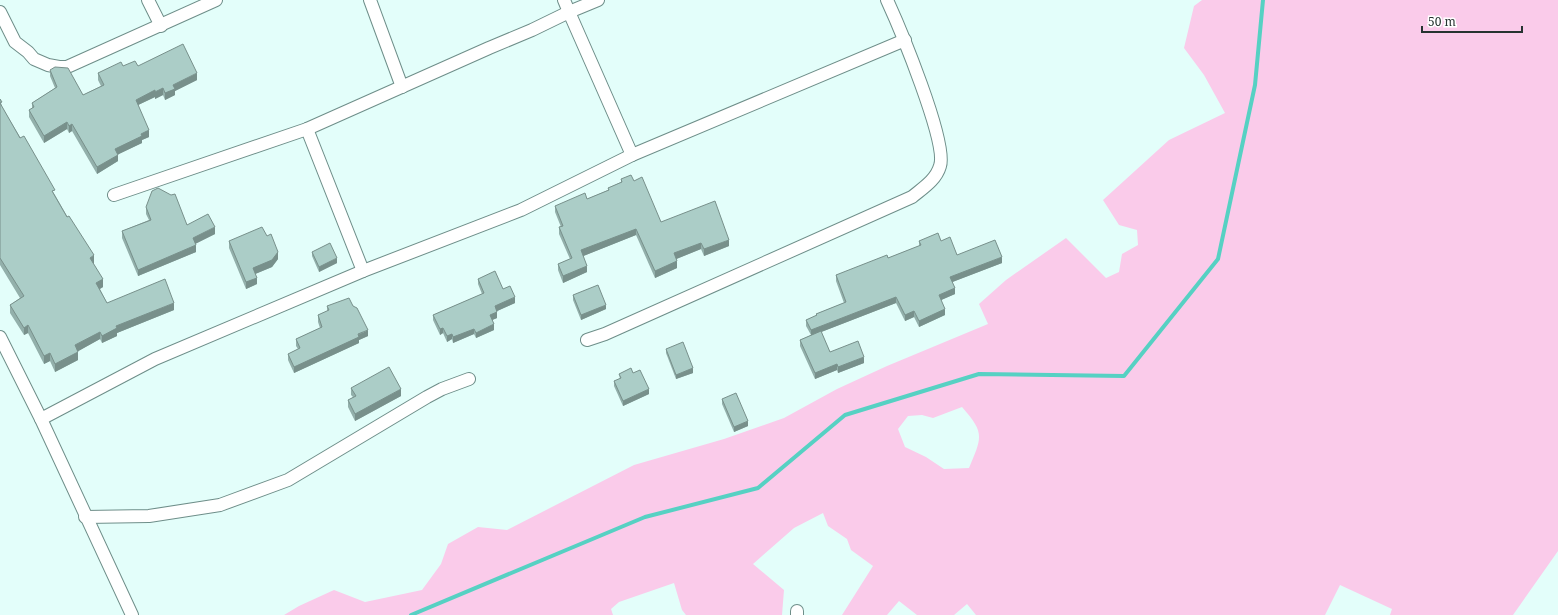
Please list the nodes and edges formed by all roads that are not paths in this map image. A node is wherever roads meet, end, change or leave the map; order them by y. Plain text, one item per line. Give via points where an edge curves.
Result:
1 (148, 0) edge
2 (216, 0) edge
3 (370, 0) edge
4 (564, 0) edge
5 (598, 0) edge
6 (887, 0) edge
7 (0, 12) edge
8 (569, 12) junction
9 (160, 26) junction
10 (905, 40) junction
11 (402, 87) junction
12 (307, 129) junction
13 (632, 155) junction
14 (114, 195) dead end
15 (363, 271) junction
16 (0, 337) edge
17 (587, 340) dead end
18 (469, 380) dead end
19 (41, 419) junction
20 (85, 517) junction
21 (132, 615) edge

1 - 9 street
2 - 9 street
3 - 11 street
4 - 8 street
5 - 8 street
6 - 10 street
7 - 9 street via 15,42 34,59 59,67 67,67
8 - 11 street
8 - 13 street
10 - 13 street
10 - 17 street via 940,143 941,165 931,181 912,197
11 - 12 street
12 - 14 street
12 - 15 street
13 - 15 street via 521,210
15 - 19 street via 155,359
16 - 19 street
18 - 20 street via 427,397 288,480 220,505 149,516
19 - 20 street
20 - 21 street

